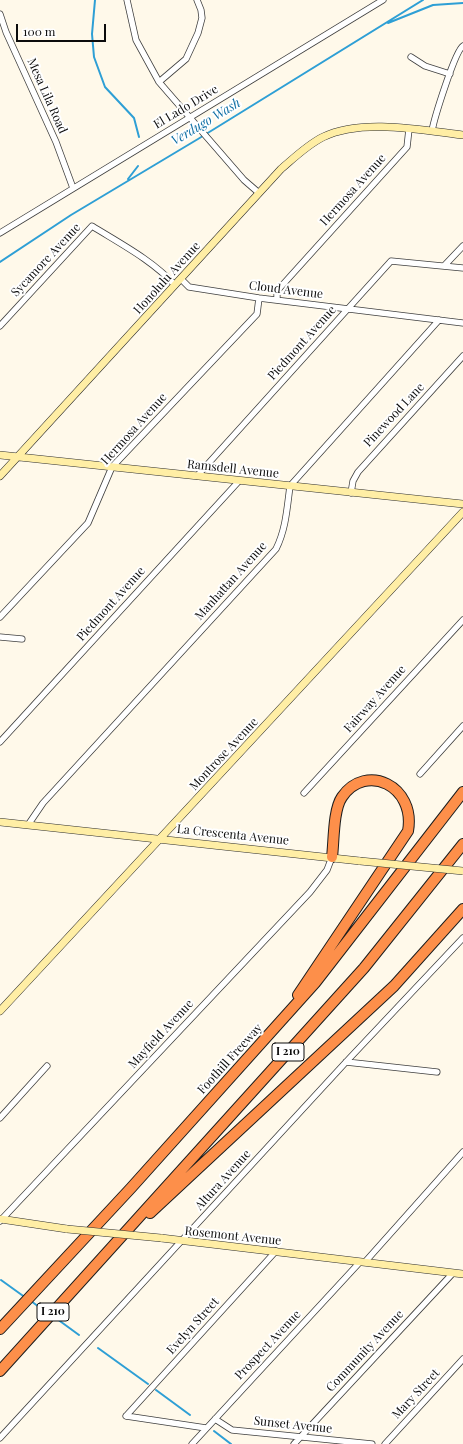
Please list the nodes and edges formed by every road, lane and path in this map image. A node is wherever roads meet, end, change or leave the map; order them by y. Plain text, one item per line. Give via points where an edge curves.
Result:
1 (127, 0) edge
2 (197, 0) edge
3 (383, 0) edge
4 (0, 14) edge
5 (463, 46) edge
6 (411, 57) dead end
7 (450, 74) junction
8 (159, 82) junction
9 (191, 118) junction
10 (409, 129) junction
11 (432, 132) junction
12 (463, 135) edge
13 (72, 188) junction
14 (259, 193) junction
15 (0, 233) edge
16 (463, 246) edge
17 (444, 266) junction
18 (463, 268) edge
19 (180, 279) junction
20 (175, 285) junction
21 (259, 298) junction
22 (277, 300) junction
23 (348, 308) junction
24 (439, 320) junction
25 (463, 323) edge
26 (0, 326) edge
27 (463, 356) edge
28 (0, 455) edge
29 (18, 457) junction
30 (112, 468) junction
31 (0, 476) edge
32 (197, 476) junction
33 (239, 481) junction
34 (290, 486) junction
35 (351, 493) junction
36 (463, 504) edge
37 (463, 512) edge
38 (0, 617) edge
39 (463, 620) edge
40 (0, 637) edge
41 (22, 639) dead end
42 (463, 726) edge
43 (0, 742) edge
44 (420, 774) dead end
45 (463, 792) edge
46 (304, 793) dead end
47 (0, 822) edge
48 (28, 825) junction
49 (162, 838) junction
50 (463, 844) edge
51 (332, 857) junction
52 (463, 870) edge
53 (463, 909) edge
54 (463, 938) edge
55 (0, 1011) edge
56 (273, 1031) junction
57 (346, 1062) junction
58 (47, 1066) dead end
59 (437, 1072) dead end
60 (0, 1118) edge
61 (463, 1152) edge
62 (1, 1220) edge
63 (182, 1241) junction
64 (276, 1251) junction
65 (106, 1254) junction
66 (363, 1262) junction
67 (453, 1273) junction
68 (463, 1274) edge
69 (0, 1329) edge
70 (463, 1359) edge
71 (0, 1371) edge
72 (215, 1419) junction
73 (206, 1428) junction
74 (300, 1437) junction
75 (0, 1438) edge
76 (192, 1444) edge
77 (294, 1444) edge
78 (372, 1444) edge
79 (385, 1444) edge

1 - 8 street via 136,40
2 - 8 street via 202,18 186,60
3 - 9 street, El Lado Drive
4 - 13 street, Mesa Lila Road via 56,142
5 - 7 street via 459,49
6 - 7 street via 424,66
7 - 11 street
8 - 9 street
9 - 13 street, El Lado Drive
9 - 14 street via 244,180
10 - 11 street, Honolulu Avenue
10 - 14 street, Honolulu Avenue via 371,127 323,137 281,169
10 - 22 street, Hermosa Avenue via 407,146 277,291
11 - 12 street, Honolulu Avenue
13 - 15 street, El Lado Drive
14 - 19 street, Honolulu Avenue
16 - 17 street
17 - 18 street
17 - 23 street, Piedmont Avenue via 391,261
19 - 20 street, Honolulu Avenue
19 - 21 street, Cloud Avenue via 189,287
20 - 26 street, Sycamore Avenue via 161,270 92,226
20 - 29 street, Honolulu Avenue
21 - 22 street, Cloud Avenue
21 - 30 street, Hermosa Avenue via 257,314
22 - 23 street, Cloud Avenue
23 - 24 street, Cloud Avenue
23 - 32 street, Piedmont Avenue
24 - 25 street, Cloud Avenue
24 - 34 street
27 - 35 street, Pinewood Lane via 358,472
28 - 29 street, Ramsdell Avenue
29 - 30 street, Ramsdell Avenue
29 - 31 street, Honolulu Avenue
30 - 32 street, Ramsdell Avenue
30 - 38 street, Hermosa Avenue via 88,523
32 - 33 street, Ramsdell Avenue
33 - 34 street, Ramsdell Avenue
33 - 43 street, Piedmont Avenue
34 - 35 street, Ramsdell Avenue
34 - 48 street, Manhattan Avenue via 286,522 276,549 43,803
35 - 36 street, Ramsdell Avenue
37 - 49 street, Montrose Avenue
39 - 46 street, Fairway Avenue
40 - 41 street
42 - 44 street
45 - 56 highway, Foothill Freeway / I 210 via 315,983
47 - 48 street, La Crescenta Avenue
48 - 49 street, La Crescenta Avenue
49 - 51 street, La Crescenta Avenue
49 - 55 street, Montrose Avenue
50 - 65 highway, I 210 via 364,968
51 - 52 street, La Crescenta Avenue, bridge
51 - 56 highway via 338,808 349,790 357,784 376,781 385,783 400,793 409,810 408,831
51 - 62 street, Mayfield Avenue via 327,870 310,892
53 - 65 highway via 394,986
54 - 57 street, Altura Avenue
56 - 69 highway, Foothill Freeway / I 210
57 - 59 street
57 - 63 street, Altura Avenue
58 - 60 street
61 - 66 street, Prospect Avenue
62 - 63 street, Rosemont Avenue, bridge
63 - 64 street, Rosemont Avenue
63 - 75 street, Altura Avenue
64 - 66 street, Rosemont Avenue
64 - 73 street, Evelyn Street via 126,1416
65 - 71 highway, I 210
66 - 67 street, Rosemont Avenue
66 - 72 street, Prospect Avenue
67 - 68 street, Rosemont Avenue
67 - 74 street, Community Avenue
70 - 79 street, Mary Street
72 - 73 street, Prospect Avenue
72 - 74 street, Sunset Avenue via 232,1430
73 - 76 street, Prospect Avenue
74 - 77 street, Community Avenue
74 - 78 street, Sunset Avenue

